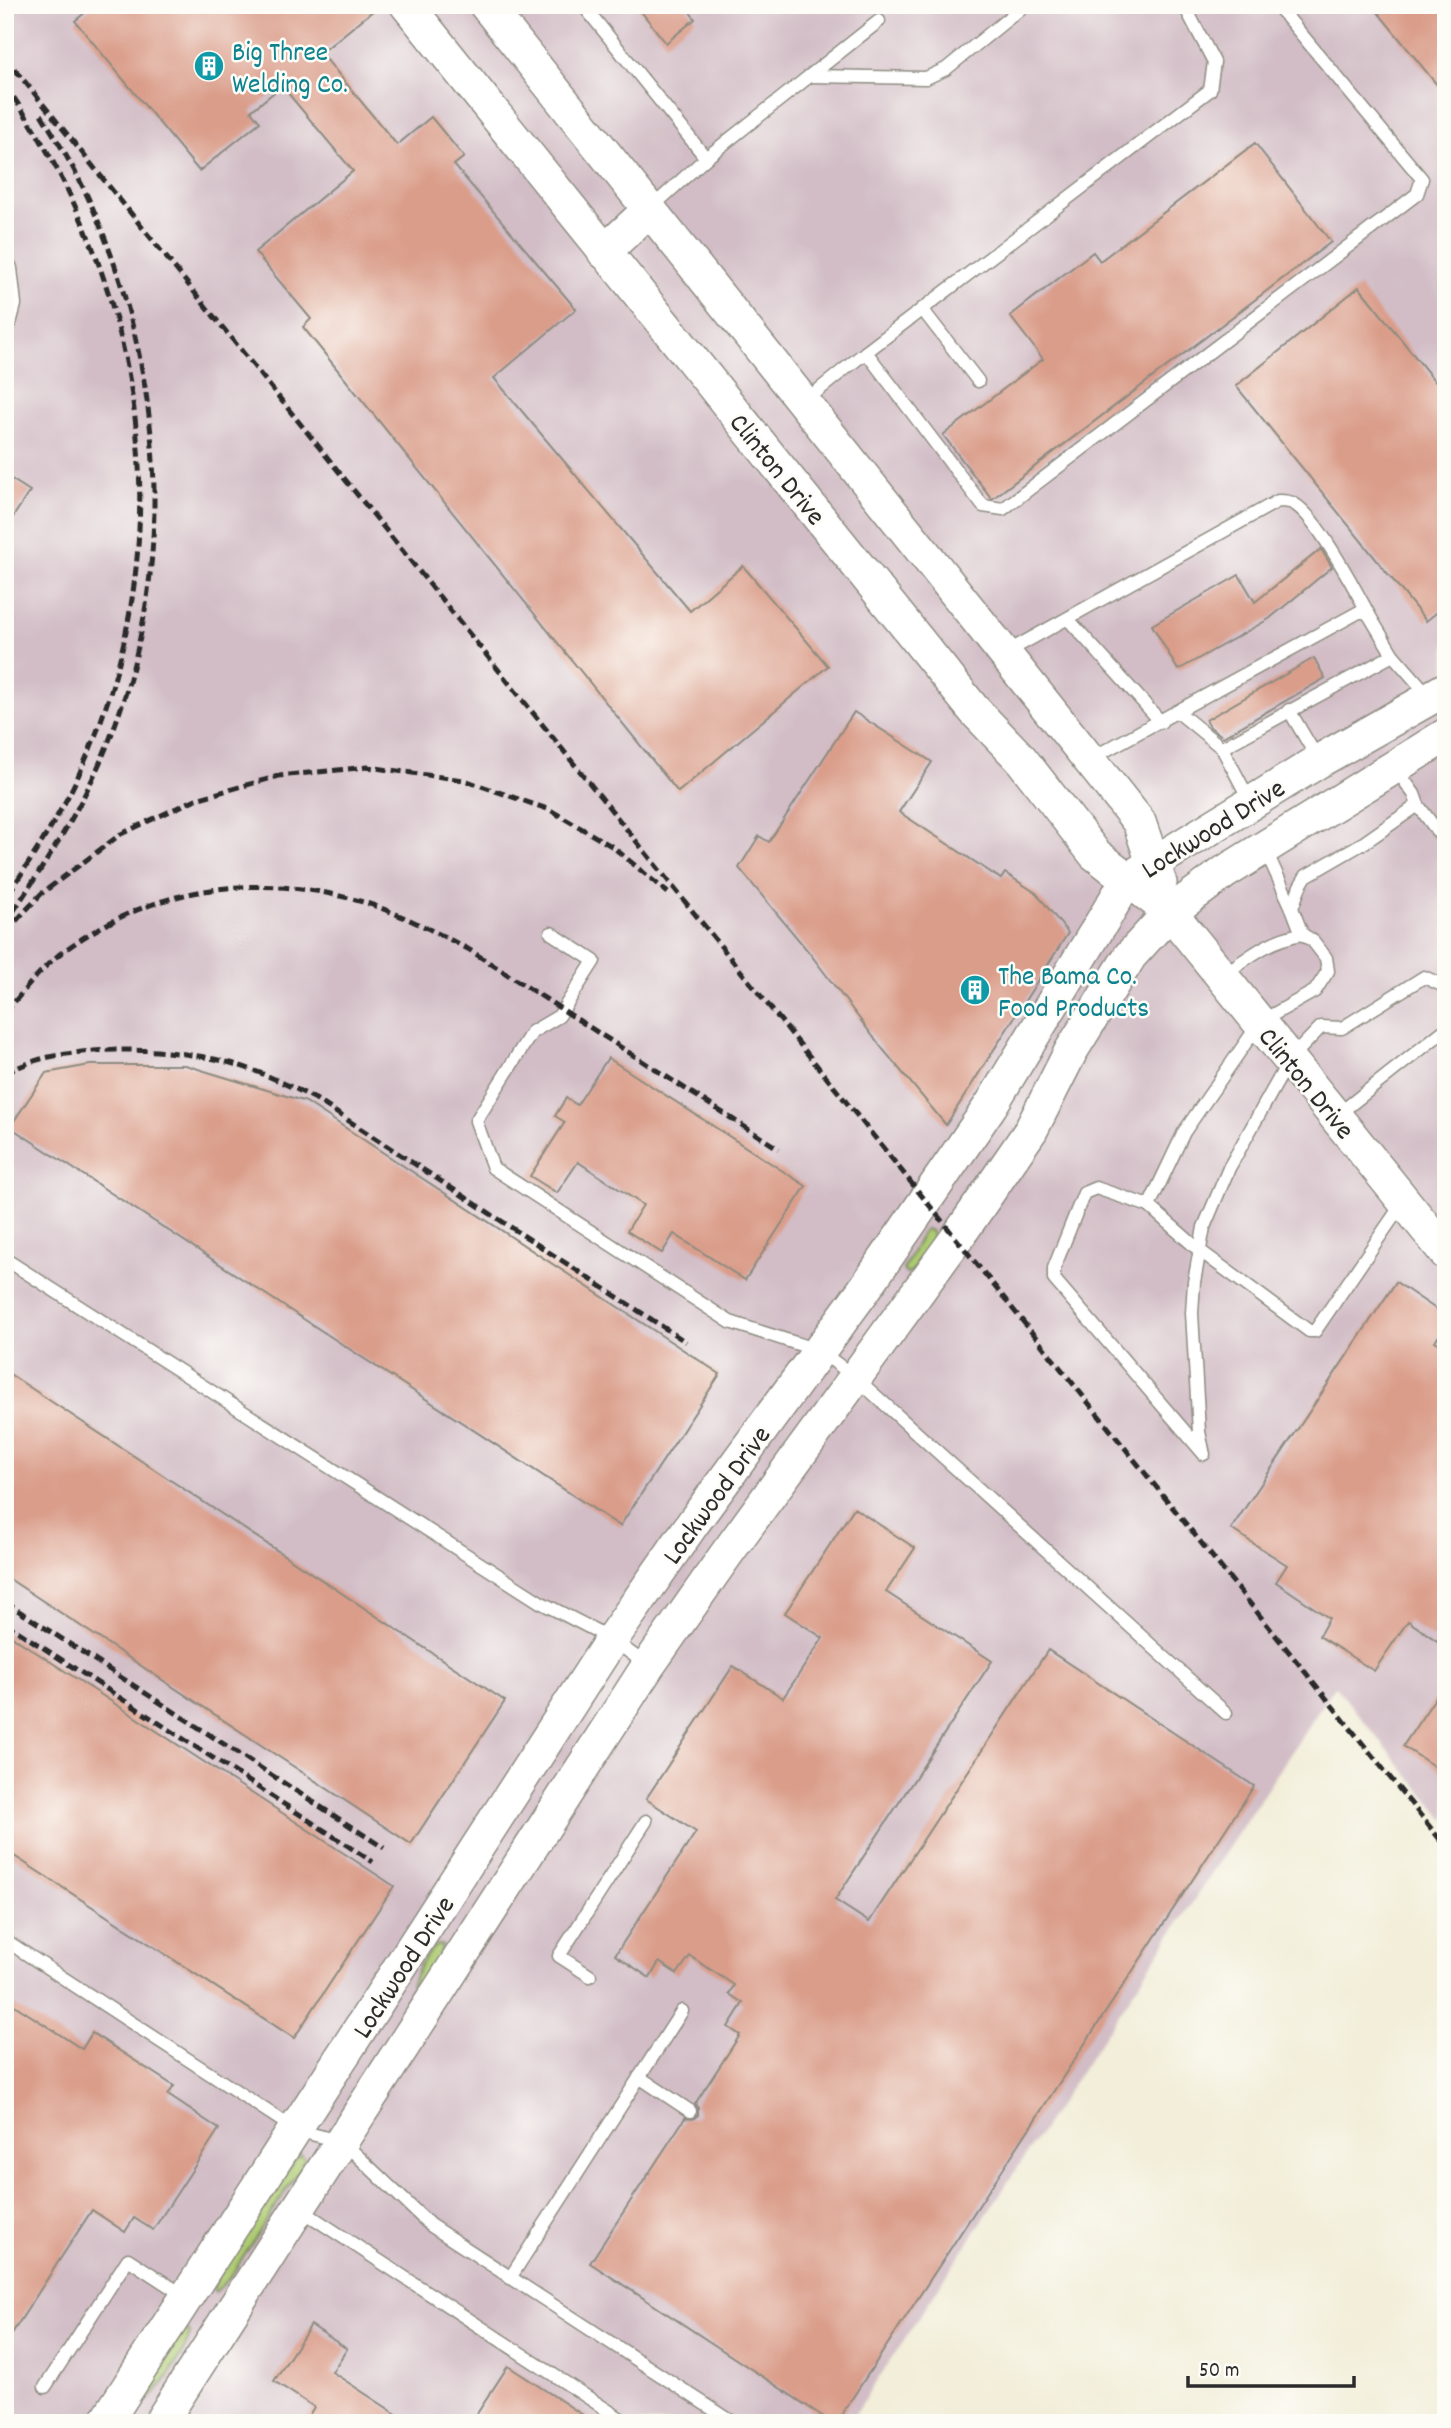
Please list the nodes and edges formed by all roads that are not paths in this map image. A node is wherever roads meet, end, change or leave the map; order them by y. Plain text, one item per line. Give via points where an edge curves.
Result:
1 (407, 5) edge
2 (583, 5) edge
3 (1025, 5) edge
4 (1184, 5) edge
5 (1277, 5) edge
6 (502, 11) edge
7 (879, 21) dead end
8 (810, 76) junction
9 (706, 158) junction
10 (648, 211) junction
11 (604, 252) junction
12 (5, 269) edge
13 (922, 309) junction
14 (5, 319) edge
15 (866, 352) junction
16 (978, 381) dead end
17 (804, 401) junction
18 (1369, 615) junction
19 (1068, 619) junction
20 (1005, 653) junction
21 (1393, 654) junction
22 (1441, 703) edge
23 (1289, 710) junction
24 (1178, 712) junction
25 (1161, 722) junction
26 (1446, 735) edge
27 (1222, 748) junction
28 (1089, 759) junction
29 (1319, 761) junction
30 (1395, 767) junction
31 (1251, 803) junction
32 (1418, 805) junction
33 (1446, 844) edge
34 (1265, 849) junction
35 (1140, 871) junction
36 (1292, 908) junction
37 (1170, 912) junction
38 (551, 933) dead end
39 (1302, 934) junction
40 (1223, 976) junction
41 (1445, 987) edge
42 (1260, 1022) junction
43 (1446, 1029) edge
44 (1290, 1059) junction
45 (1336, 1117) junction
46 (1404, 1201) junction
47 (1149, 1206) junction
48 (1199, 1250) junction
49 (1446, 1253) edge
50 (5, 1259) edge
51 (820, 1352) junction
52 (856, 1378) junction
53 (612, 1640) junction
54 (648, 1666) junction
55 (1226, 1713) dead end
56 (646, 1821) dead end
57 (5, 1940) edge
58 (590, 1976) dead end
59 (682, 2011) dead end
60 (639, 2077) junction
61 (690, 2110) dead end
62 (296, 2130) junction
63 (343, 2142) junction
64 (300, 2209) junction
65 (510, 2278) junction
66 (186, 2298) junction
67 (225, 2324) junction
68 (45, 2387) dead end
69 (5, 2420) edge
70 (110, 2421) edge
71 (10, 2423) edge
72 (160, 2423) edge
73 (627, 2423) edge
74 (734, 2423) edge

1 - 11 main road, Clinton Drive
2 - 9 lane
3 - 8 lane via 946,69 926,78
4 - 13 lane via 1214,62 1210,90
5 - 15 lane via 1422,179 1417,194 1003,509 983,506
6 - 10 main road
7 - 8 lane
8 - 9 lane
9 - 10 lane
10 - 11 main road
10 - 17 main road
11 - 35 main road, Clinton Drive via 1095,854
12 - 14 street via 9,304
13 - 15 lane
13 - 16 lane
15 - 17 lane
17 - 20 main road
18 - 19 lane via 1306,513 1293,503 1278,501
18 - 21 lane
18 - 24 lane via 1359,612
19 - 20 lane
19 - 25 lane
20 - 28 main road
21 - 22 lane
21 - 23 lane
22 - 29 main road, Lockwood Drive
23 - 27 lane
23 - 29 lane
24 - 25 lane
24 - 27 lane
25 - 28 lane
26 - 30 main road, Lockwood Drive
27 - 31 lane
28 - 35 main road via 1139,822
29 - 31 main road, Lockwood Drive
30 - 32 lane
30 - 34 main road, Lockwood Drive
31 - 35 main road, Lockwood Drive
32 - 33 lane
32 - 36 lane via 1306,876
34 - 36 lane
34 - 37 main road, Lockwood Drive
35 - 37 main road, Clinton Drive
35 - 51 main road, Lockwood Drive via 992,1105
36 - 39 lane
37 - 40 main road, Clinton Drive
37 - 52 main road, Lockwood Drive via 1130,956 1071,1051 1031,1130
38 - 51 lane via 594,961 559,1016 532,1032 475,1121 493,1168 730,1322
39 - 40 lane via 1263,946
39 - 42 lane via 1326,958 1328,971 1315,991
40 - 42 main road, Clinton Drive
41 - 44 lane via 1424,977 1342,1028 1321,1027
42 - 44 main road, Clinton Drive
42 - 47 lane via 1184,1132
43 - 45 lane
44 - 45 main road, Clinton Drive
44 - 48 lane via 1229,1168
45 - 46 main road, Clinton Drive
46 - 48 lane via 1315,1331
46 - 49 main road, Clinton Drive
47 - 48 lane
47 - 48 lane via 1096,1188 1084,1193 1054,1268 1054,1279 1204,1454 1192,1313
50 - 53 lane via 540,1602
51 - 52 lane
51 - 53 main road, Lockwood Drive
52 - 54 main road, Lockwood Drive
52 - 55 lane
53 - 54 lane
53 - 62 main road, Lockwood Drive
54 - 63 main road, Lockwood Drive
56 - 58 lane via 559,1956
57 - 62 lane
59 - 60 lane
60 - 61 lane
60 - 65 lane
62 - 63 lane
62 - 66 main road, Lockwood Drive
63 - 64 main road, Lockwood Drive
63 - 65 lane via 429,2225
64 - 67 main road, Lockwood Drive
64 - 73 lane
65 - 74 lane
66 - 67 main road
66 - 68 lane via 128,2259
66 - 70 main road, Lockwood Drive
67 - 72 main road, Lockwood Drive
69 - 71 lane

